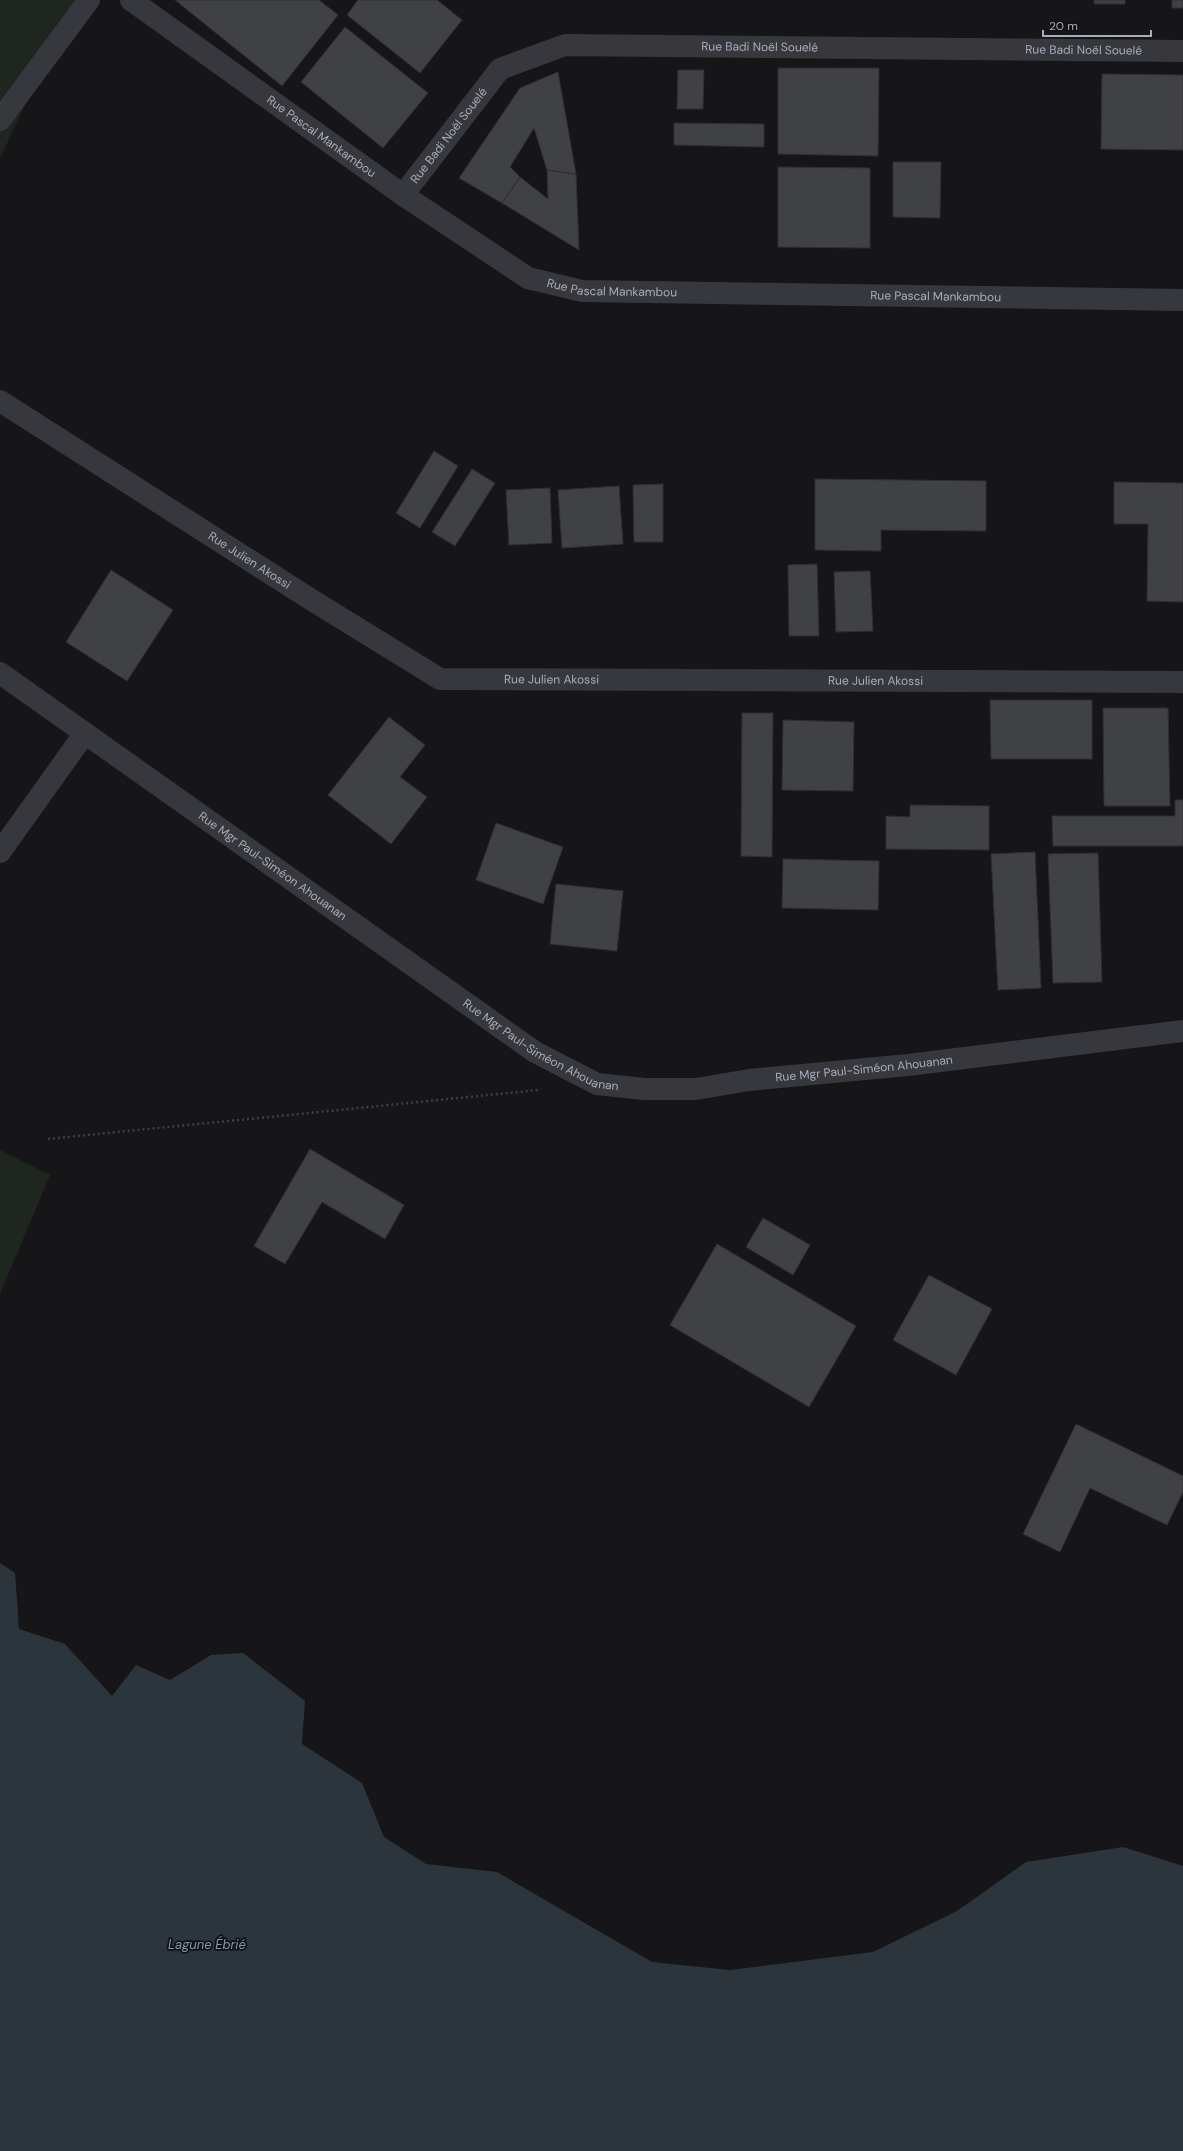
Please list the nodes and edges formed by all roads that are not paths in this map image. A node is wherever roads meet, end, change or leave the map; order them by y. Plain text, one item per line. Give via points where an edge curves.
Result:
1 (89, 0) edge
2 (130, 0) edge
3 (1183, 51) edge
4 (0, 120) edge
5 (403, 195) junction
6 (1183, 300) edge
7 (0, 401) edge
8 (0, 673) edge
9 (1183, 682) edge
10 (85, 733) junction
11 (0, 852) edge
12 (1183, 1031) edge

1 - 4 street
2 - 5 street, Rue Pascal Mankambou
3 - 5 street, Rue Badi Noël Souelé via 565,45 500,69
5 - 6 street, Rue Pascal Mankambou via 528,278 582,292
7 - 9 street, Rue Julien Akossi via 440,679
8 - 10 street, Rue Mgr Paul-Siméon Ahouanan
10 - 11 street
10 - 12 street, Rue Mgr Paul-Siméon Ahouanan via 535,1052 597,1084 644,1089 696,1089 749,1080 908,1065

